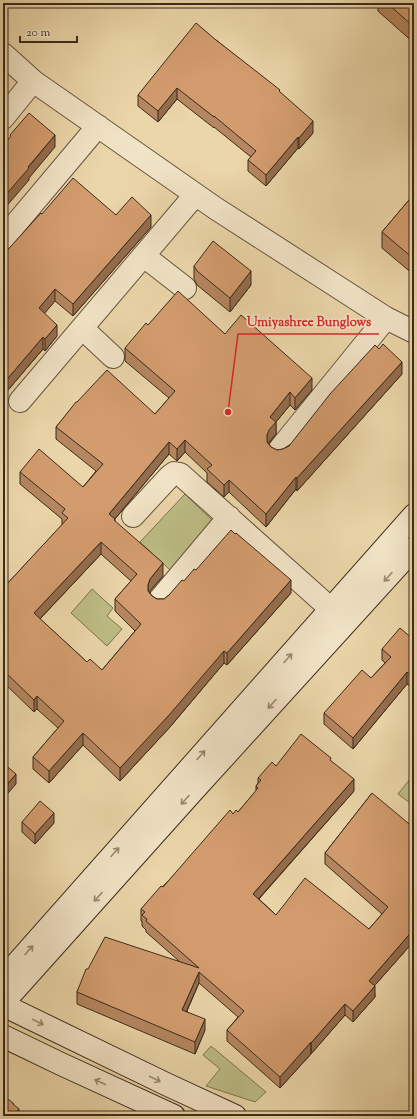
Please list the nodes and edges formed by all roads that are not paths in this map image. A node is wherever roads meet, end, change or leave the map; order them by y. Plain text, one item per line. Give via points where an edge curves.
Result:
1 (3, 54) edge
2 (33, 81) junction
3 (3, 118) edge
4 (98, 126) junction
5 (195, 195) junction
6 (3, 239) edge
7 (144, 256) junction
8 (185, 288) dead end
9 (386, 318) junction
10 (82, 328) junction
11 (414, 332) edge
12 (113, 357) dead end
13 (20, 402) dead end
14 (279, 450) edge
15 (414, 515) edge
16 (133, 516) dead end
17 (229, 517) junction
18 (414, 548) edge
19 (160, 599) edge
20 (331, 609) junction
21 (3, 979) edge
22 (3, 1004) edge
23 (3, 1036) edge
24 (174, 1116) edge
25 (235, 1116) edge

1 - 2 street
2 - 3 street
2 - 4 street
4 - 5 street
4 - 6 street
5 - 7 street
5 - 9 street
7 - 8 street
7 - 10 street
9 - 11 street
9 - 14 street
10 - 12 street
10 - 13 street
15 - 20 street
16 - 17 street via 174,473 180,474
17 - 19 street
17 - 20 street
18 -> 22 street
21 -> 20 street
22 -> 25 street
24 -> 23 street

